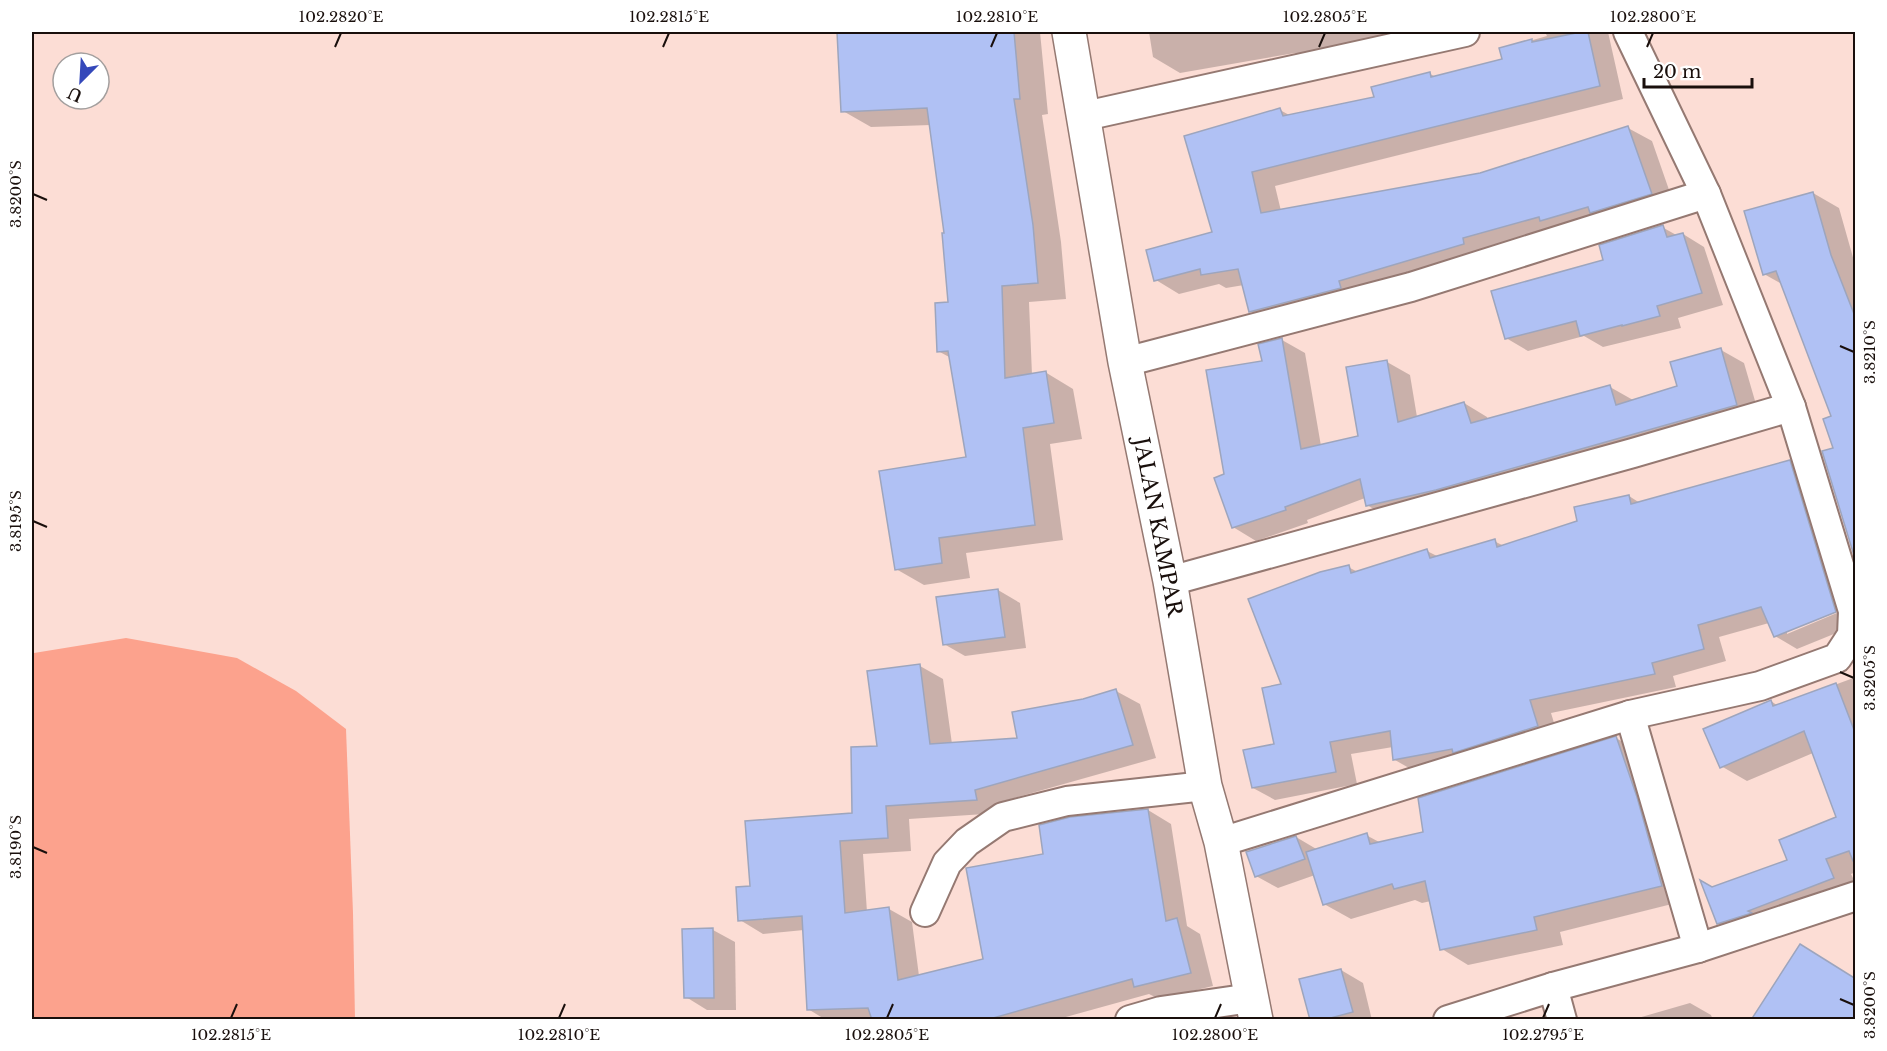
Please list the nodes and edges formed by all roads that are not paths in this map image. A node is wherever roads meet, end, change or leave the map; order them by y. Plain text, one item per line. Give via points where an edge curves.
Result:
1 (1069, 32) edge
2 (1465, 32) edge
3 (1628, 32) edge
4 (1085, 116) junction
5 (1706, 194) junction
6 (1125, 362) junction
7 (1791, 407) junction
8 (1170, 581) junction
9 (1630, 715) junction
10 (1205, 786) junction
11 (1221, 842) junction
12 (1856, 896) edge
13 (925, 912) dead end
14 (1698, 948) junction
15 (1552, 987) junction
16 (1254, 1009) edge
17 (1130, 1020) edge
18 (1449, 1020) edge
19 (1562, 1020) edge

1 - 4 street, JALAN KAMPAR
2 - 4 street
3 - 5 street
4 - 6 street, JALAN KAMPAR
5 - 6 street via 1411,286
5 - 7 street
6 - 8 street, JALAN KAMPAR
7 - 8 street
7 - 9 street via 1853,610 1852,635 1837,658 1771,682
8 - 10 street, JALAN KAMPAR
9 - 11 street
9 - 14 street
10 - 11 street, JALAN KAMPAR
10 - 13 street via 1067,801 1003,817 967,842 947,862
11 - 16 street, JALAN KAMPAR
12 - 14 street
14 - 15 street
15 - 18 street
15 - 19 street
16 - 17 street via 1161,1011

